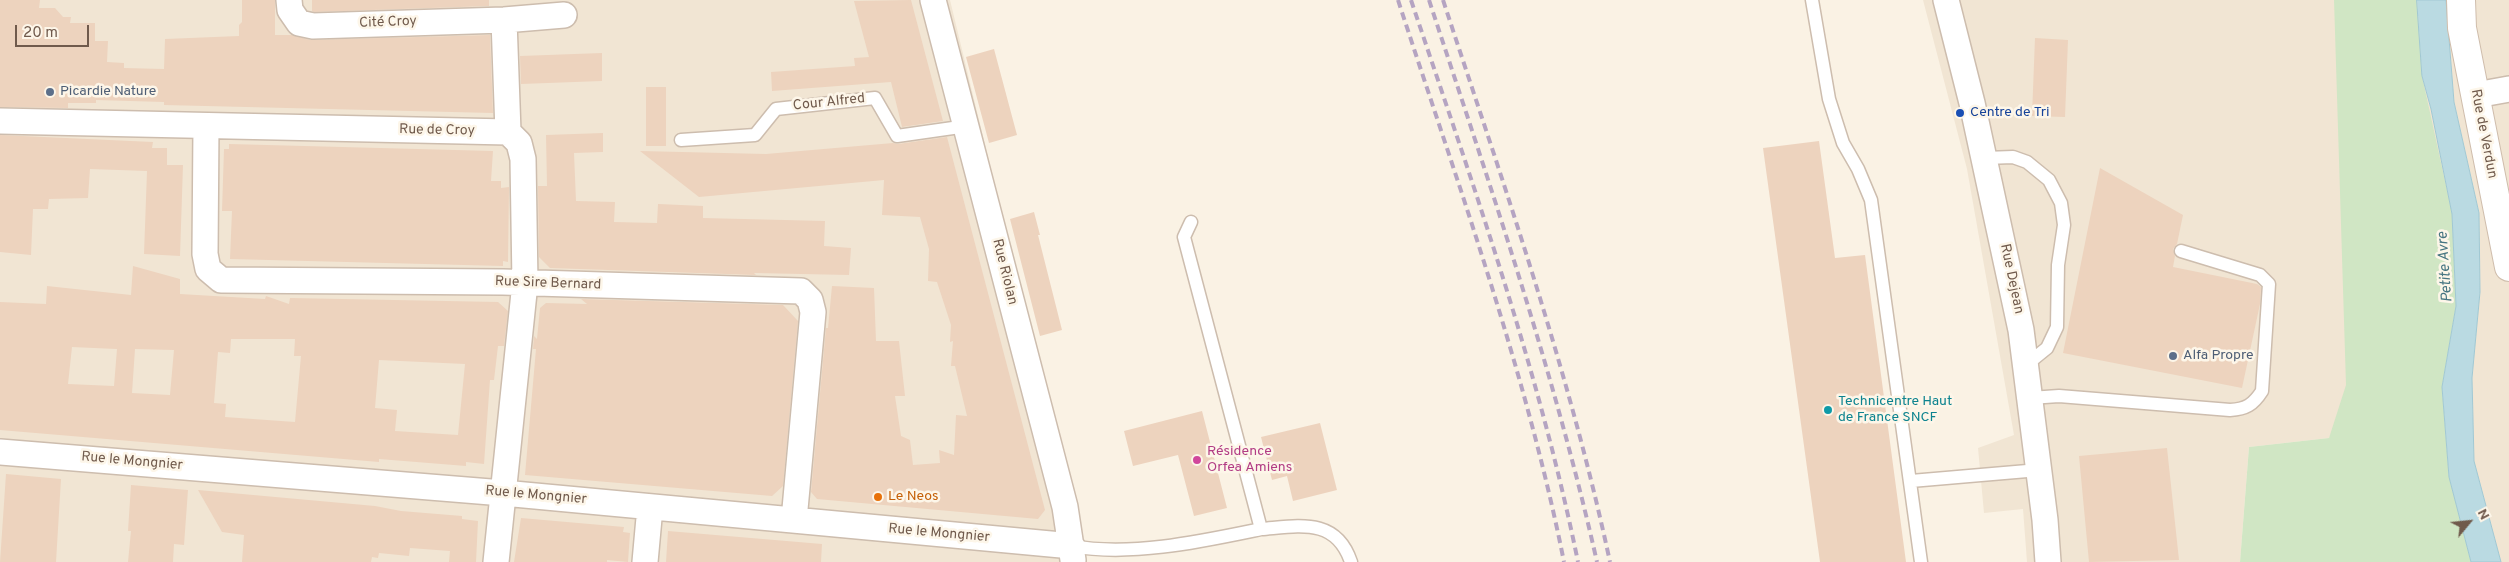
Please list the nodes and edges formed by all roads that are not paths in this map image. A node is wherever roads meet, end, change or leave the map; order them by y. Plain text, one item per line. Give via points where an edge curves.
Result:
1 (290, 0) edge
2 (933, 0) edge
3 (1812, 0) edge
4 (1946, 0) edge
5 (2461, 0) edge
6 (564, 15) dead end
7 (504, 20) junction
8 (2509, 89) edge
9 (2476, 96) junction
10 (0, 121) edge
11 (206, 126) junction
12 (967, 126) junction
13 (508, 132) junction
14 (681, 140) dead end
15 (1985, 158) junction
16 (1191, 222) dead end
17 (2181, 251) dead end
18 (2509, 267) edge
19 (525, 283) junction
20 (2026, 365) junction
21 (2030, 398) junction
22 (0, 452) edge
23 (2039, 470) junction
24 (1911, 481) junction
25 (503, 493) junction
26 (650, 507) junction
27 (794, 520) junction
28 (1261, 529) junction
29 (1072, 554) edge
30 (496, 562) edge
31 (645, 562) edge
32 (1351, 562) edge
33 (1921, 562) edge
34 (2048, 562) edge

1 - 7 street, Cité Croy via 290,10 299,23 313,26
2 - 12 street, Rue Riolan
3 - 24 lane via 1828,99 1843,143 1871,200
4 - 15 street, Rue Dejean
5 - 9 street, Rue de Verdun via 2462,28
6 - 7 street, Cité Croy
7 - 13 street
8 - 9 street
9 - 18 street, Rue de Verdun
10 - 11 street, Rue de Croy
11 - 13 street, Rue de Croy
11 - 19 street, Rue Sire Bernard via 205,254 208,269 221,280
12 - 14 lane, Cour Alfred via 897,136 875,98 776,109 755,135
12 - 29 street, Rue Riolan via 1065,507
13 - 19 street via 518,143 524,159
15 - 20 street, Rue Dejean via 2022,330
15 - 20 lane via 2013,157 2027,162 2050,180 2062,203 2064,225 2058,265 2057,327 2047,348
16 - 28 lane via 1184,237
17 - 21 lane via 2260,275 2269,284 2262,392 2254,404 2230,410 2059,396
19 - 25 street
19 - 27 street, Rue Sire Bernard via 801,290 810,300 813,312
20 - 21 street, Rue Dejean
21 - 23 street, Rue Dejean
22 - 25 street, Rue le Mongnier
23 - 24 lane
23 - 34 street, Rue Dejean
24 - 33 lane
25 - 26 street, Rue le Mongnier
25 - 30 street
26 - 27 street, Rue le Mongnier
26 - 31 street
27 - 29 street, Rue le Mongnier
28 - 29 lane via 1194,542
28 - 32 lane via 1295,526 1330,532 1339,538

